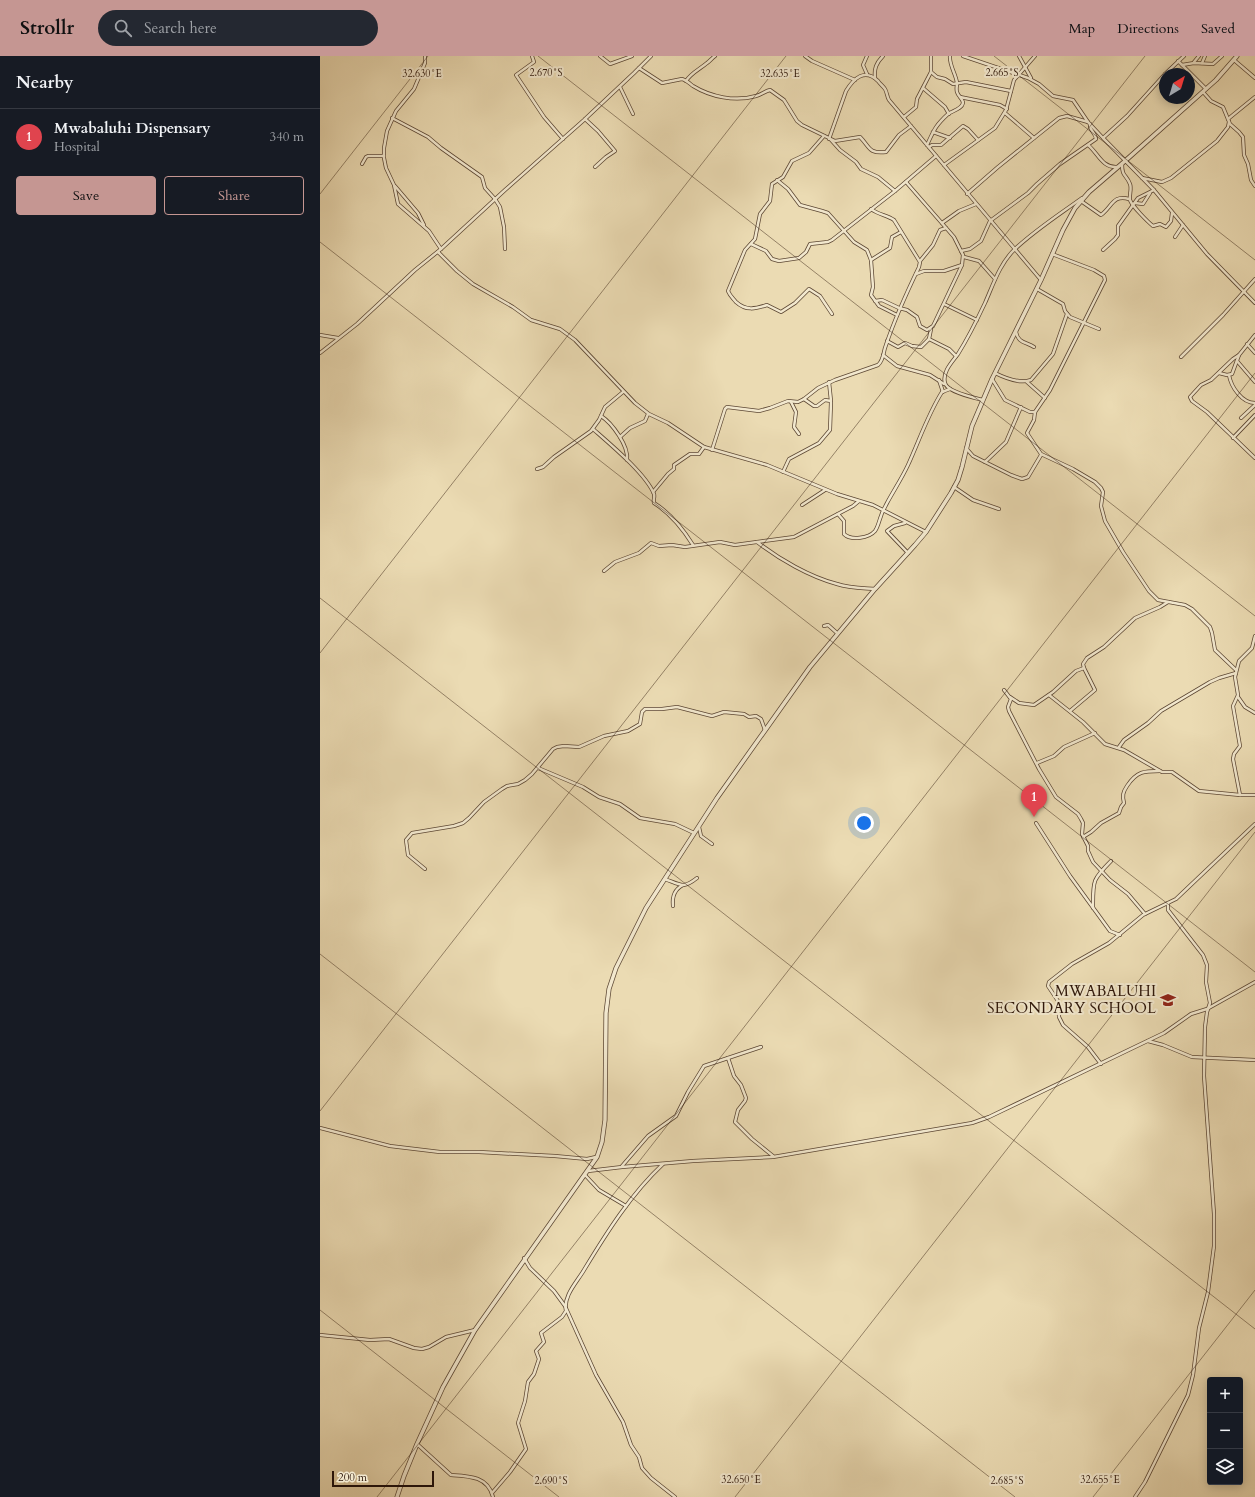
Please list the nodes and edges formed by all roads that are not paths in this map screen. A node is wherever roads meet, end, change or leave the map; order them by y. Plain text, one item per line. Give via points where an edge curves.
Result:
1 (425, 56) edge
2 (532, 56) edge
3 (600, 56) edge
4 (632, 56) edge
5 (649, 56) edge
6 (715, 56) edge
7 (805, 56) edge
8 (867, 56) edge
9 (883, 56) edge
10 (931, 56) edge
11 (950, 56) edge
12 (963, 56) edge
13 (1019, 56) edge
14 (1034, 56) edge
15 (1184, 56) edge
16 (1199, 56) edge
17 (1205, 56) edge
18 (1222, 56) edge
19 (1235, 57) edge
20 (1178, 61) junction
21 (1194, 62) junction
22 (1202, 63) junction
23 (1182, 65) junction
24 (1025, 66) junction
25 (640, 68) junction
26 (1171, 68) edge
27 (931, 72) junction
28 (867, 74) junction
29 (1018, 74) junction
30 (876, 78) junction
31 (1255, 78) edge
32 (855, 80) junction
33 (1032, 80) junction
34 (686, 81) junction
35 (1159, 81) edge
36 (957, 83) junction
37 (620, 87) junction
38 (923, 88) junction
39 (1011, 91) junction
40 (1204, 91) junction
41 (960, 97) junction
42 (1255, 97) edge
43 (1007, 109) junction
44 (1005, 113) junction
45 (633, 114) dead end
46 (949, 114) junction
47 (904, 117) junction
48 (392, 118) junction
49 (585, 119) junction
50 (1228, 120) junction
51 (1089, 123) junction
52 (911, 126) junction
53 (933, 132) junction
54 (824, 136) junction
55 (950, 138) junction
56 (1034, 138) junction
57 (1103, 138) junction
58 (563, 139) junction
59 (830, 139) junction
60 (978, 140) junction
61 (1088, 145) junction
62 (928, 146) junction
63 (384, 156) junction
64 (936, 156) junction
65 (362, 164) dead end
66 (1122, 164) junction
67 (944, 165) junction
68 (595, 167) dead end
69 (1142, 178) junction
70 (777, 180) junction
71 (906, 182) junction
72 (394, 185) junction
73 (1255, 186) edge
74 (1154, 190) junction
75 (895, 191) junction
76 (1150, 193) junction
77 (967, 194) junction
78 (495, 199) junction
79 (1081, 199) junction
80 (1130, 199) junction
81 (976, 204) junction
82 (1133, 205) junction
83 (871, 209) junction
84 (1172, 212) junction
85 (990, 221) junction
86 (942, 223) junction
87 (1183, 225) junction
88 (424, 226) junction
89 (946, 228) junction
90 (844, 230) junction
91 (901, 232) junction
92 (1175, 237) dead end
93 (750, 244) junction
94 (441, 249) junction
95 (505, 249) dead end
96 (1015, 249) junction
97 (1104, 250) dead end
98 (961, 251) junction
99 (438, 252) junction
100 (1052, 254) junction
101 (964, 256) junction
102 (871, 260) junction
103 (920, 262) junction
104 (962, 265) junction
105 (915, 275) junction
106 (995, 279) junction
107 (1254, 279) edge
108 (1040, 280) junction
109 (1036, 288) junction
110 (1244, 291) junction
111 (875, 300) junction
112 (1255, 303) edge
113 (944, 304) junction
114 (899, 308) junction
115 (832, 314) dead end
116 (1066, 314) junction
117 (897, 315) junction
118 (976, 320) junction
119 (1084, 322) junction
120 (931, 329) junction
121 (1099, 329) dead end
122 (1016, 331) junction
123 (320, 335) edge
124 (1255, 335) edge
125 (339, 338) junction
126 (929, 339) junction
127 (887, 341) junction
128 (1247, 344) junction
129 (1034, 347) dead end
130 (320, 353) edge
131 (1255, 353) edge
132 (883, 354) junction
133 (1239, 355) junction
134 (956, 356) junction
135 (1181, 357) dead end
136 (1237, 361) junction
137 (1219, 373) junction
138 (995, 374) junction
139 (1229, 376) junction
140 (992, 379) junction
141 (939, 380) junction
142 (829, 382) junction
143 (1026, 382) junction
144 (1255, 382) edge
145 (946, 386) junction
146 (950, 389) junction
147 (623, 392) junction
148 (943, 392) junction
149 (1046, 398) junction
150 (804, 399) junction
151 (984, 400) junction
152 (791, 401) junction
153 (831, 402) junction
154 (1255, 404) edge
155 (1021, 407) junction
156 (1035, 412) junction
157 (648, 413) junction
158 (1255, 415) edge
159 (601, 416) junction
160 (1241, 418) dead end
161 (593, 429) junction
162 (799, 434) dead end
163 (620, 437) junction
164 (1234, 438) junction
165 (704, 447) junction
166 (966, 448) junction
167 (712, 450) junction
168 (1042, 455) junction
169 (1255, 458) edge
170 (627, 460) junction
171 (985, 462) junction
172 (537, 469) dead end
173 (783, 472) junction
174 (954, 488) junction
175 (826, 490) junction
176 (652, 492) junction
177 (860, 501) junction
178 (802, 505) dead end
179 (884, 510) junction
180 (998, 510) dead end
181 (838, 514) junction
182 (906, 522) junction
183 (926, 532) junction
184 (756, 542) junction
185 (693, 546) junction
186 (908, 553) junction
187 (604, 571) dead end
188 (875, 589) junction
189 (1168, 602) junction
190 (824, 626) dead end
191 (837, 634) junction
192 (1255, 636) edge
193 (1084, 668) junction
194 (1236, 671) junction
195 (1004, 690) dead end
196 (1050, 695) junction
197 (1010, 696) junction
198 (1238, 697) junction
199 (1070, 711) junction
200 (1255, 713) edge
201 (765, 730) junction
202 (1094, 733) junction
203 (1119, 747) junction
204 (1037, 763) junction
205 (538, 768) junction
206 (1160, 771) junction
207 (1240, 795) junction
208 (1255, 795) edge
209 (1036, 823) dead end
210 (1255, 824) edge
211 (698, 826) junction
212 (694, 833) junction
213 (1083, 837) junction
214 (712, 844) dead end
215 (1111, 861) dead end
216 (425, 869) dead end
217 (1101, 871) junction
218 (697, 878) dead end
219 (664, 879) junction
220 (683, 885) junction
221 (1168, 904) junction
222 (673, 906) dead end
223 (1093, 908) junction
224 (1145, 914) junction
225 (1120, 935) junction
226 (1255, 982) edge
227 (1209, 1008) junction
228 (1148, 1041) junction
229 (761, 1047) dead end
230 (728, 1058) junction
231 (1204, 1058) junction
232 (1255, 1060) edge
233 (1101, 1064) junction
234 (320, 1128) edge
235 (597, 1157) junction
236 (773, 1157) junction
237 (664, 1164) junction
238 (622, 1167) junction
239 (586, 1173) junction
240 (626, 1206) junction
241 (524, 1258) junction
242 (565, 1306) junction
243 (475, 1330) junction
244 (320, 1335) edge
245 (417, 1444) junction
246 (492, 1495) edge
247 (397, 1497) edge
248 (675, 1497) edge
249 (1135, 1497) edge

1 - 48 street via 425,63 414,88
2 - 58 street via 534,62 516,75 548,123
3 - 4 street via 610,64
5 - 25 street
6 - 34 street via 695,70
7 - 32 street
8 - 28 street via 863,65
9 - 30 street via 875,69
10 - 27 street
11 - 36 street
12 - 29 street
13 - 24 street
14 - 24 street
15 - 20 street
16 - 21 street
17 - 22 street
18 - 22 street via 1213,64
19 - 31 street
19 - 40 street
20 - 23 street
20 - 26 street
21 - 22 street
21 - 23 street
23 - 40 street
24 - 29 street
24 - 33 street
25 - 34 street via 663,83 681,78
25 - 37 street
27 - 36 street via 938,78
27 - 38 street
28 - 30 street
28 - 32 street
29 - 33 street
29 - 39 street
30 - 47 street via 885,89 889,100
32 - 59 street via 846,91
33 - 51 street via 1053,96 1073,100
34 - 54 street via 726,98 757,96 770,90 784,100 798,123
35 - 57 street
36 - 39 street via 966,82
36 - 41 street
37 - 45 street
37 - 49 street
38 - 46 street
38 - 47 street via 916,101 916,107
39 - 43 street
40 - 50 street via 1211,101 1223,107
40 - 66 street
41 - 43 street via 1000,105
41 - 46 street via 962,105
42 - 50 street
43 - 44 street
44 - 56 street
44 - 60 street via 995,128
46 - 53 street
47 - 52 street
48 - 63 street via 385,140
48 - 78 street via 428,137 482,177 487,191
49 - 58 street
49 - 68 street via 615,151
50 - 69 street via 1228,128 1217,141 1171,178 1162,182
50 - 73 street via 1243,137 1244,155
51 - 56 street via 1067,116 1061,117
51 - 57 street
51 - 61 street via 1097,138
52 - 59 street via 899,135 885,153 871,150 860,137 837,141
52 - 62 street
53 - 55 street
53 - 62 street
54 - 59 street
54 - 70 street via 808,153 792,160 784,175
55 - 60 street via 964,126
55 - 62 street via 941,145
56 - 77 street
57 - 66 street
58 - 78 street
59 - 75 street via 861,169 878,177
60 - 67 street
61 - 66 street via 1108,166
61 - 85 street
62 - 64 street
63 - 65 street via 368,156
63 - 72 street via 386,168
64 - 67 street
64 - 71 street
66 - 69 street
66 - 79 street
66 - 80 street via 1122,174 1130,185
67 - 77 street
69 - 74 street
70 - 90 street via 788,189 800,205 831,215
70 - 93 street via 772,184 770,201 761,212 755,237
71 - 75 street
71 - 86 street
72 - 88 street via 418,213
72 - 88 street via 398,204
74 - 76 street
74 - 84 street
75 - 83 street
76 - 82 street via 1141,196
76 - 82 street via 1143,204
77 - 81 street
78 - 94 street
78 - 95 street via 503,219
79 - 80 street via 1102,215 1117,199
79 - 96 street
79 - 100 street
80 - 82 street
81 - 85 street
81 - 86 street via 959,210
82 - 84 street via 1153,226 1167,226 1171,221
82 - 97 street via 1118,226 1117,237
83 - 90 street
83 - 91 street via 892,219
84 - 87 street
85 - 96 street
85 - 98 street via 981,241 970,249
86 - 89 street
87 - 92 street
87 - 110 street
88 - 94 street
89 - 98 street
89 - 103 street via 940,230 933,245
90 - 93 street via 828,242 810,244 799,258 781,261 774,260 766,251
90 - 102 street via 854,242 865,248
91 - 102 street via 892,237 890,248
91 - 103 street
93 - 115 street via 728,291 741,306 757,308 767,305 781,312 809,289 820,296
94 - 99 street
96 - 106 street
96 - 108 street
98 - 101 street
99 - 125 street
99 - 147 street via 473,284 533,321 555,326 565,332
100 - 108 street
100 - 119 street via 1094,270 1104,278
101 - 104 street
101 - 106 street via 978,261
102 - 111 street via 871,295
103 - 105 street
104 - 105 street via 944,271 924,271
104 - 113 street
105 - 114 street
106 - 118 street
107 - 110 street
108 - 109 street
109 - 116 street via 1063,304
109 - 122 street
110 - 112 street
110 - 135 street
111 - 114 street via 882,300
111 - 117 street via 880,307
113 - 118 street
113 - 120 street
114 - 117 street
114 - 120 street via 906,309 916,316 920,326
116 - 119 street
116 - 143 street via 1053,354
117 - 127 street
118 - 134 street
119 - 121 street
119 - 149 street
120 - 126 street
122 - 129 street via 1020,340
122 - 138 street
123 - 125 street
124 - 128 street
125 - 130 street
126 - 127 street via 920,347 905,343 898,347
126 - 134 street
127 - 132 street
128 - 131 street
128 - 133 street
132 - 141 street via 897,366
132 - 142 street via 878,365
133 - 136 street
133 - 137 street
134 - 145 street via 945,375
136 - 139 street via 1233,373
136 - 144 street
137 - 139 street
137 - 164 street via 1190,396
138 - 140 street
138 - 143 street
139 - 154 street via 1238,394
140 - 151 street
140 - 155 street via 1005,400
141 - 145 street
141 - 148 street
142 - 150 street
142 - 153 street
143 - 149 street
145 - 146 street
146 - 148 street
146 - 151 street
147 - 157 street
147 - 159 street via 605,407
148 - 179 street
149 - 156 street
150 - 152 street
150 - 153 street via 814,406 825,400
151 - 166 street via 972,426
152 - 162 street via 796,412 794,427
152 - 167 street via 759,411 728,406
153 - 173 street via 830,430 821,442 789,459
154 - 160 street
155 - 156 street
155 - 171 street via 1006,442
156 - 168 street via 1027,433
157 - 163 street via 645,421 630,428
157 - 165 street
158 - 164 street
159 - 161 street
159 - 163 street
161 - 170 street
161 - 172 street
163 - 170 street via 628,454
164 - 169 street
165 - 167 street
165 - 176 street via 699,454 690,454 674,466
166 - 171 street via 973,456
166 - 174 street
167 - 173 street
168 - 171 street via 1026,479 1011,475
168 - 189 street via 1073,469 1101,488 1102,513 1122,552 1148,591 1158,600
170 - 176 street
173 - 175 street
174 - 180 street
174 - 183 street
175 - 177 street
175 - 178 street
176 - 185 street via 654,503 680,527
177 - 179 street
177 - 181 street
179 - 181 street via 874,532 852,538 844,534 844,521
179 - 182 street
181 - 184 street via 798,536
182 - 183 street
182 - 186 street via 887,531
183 - 186 street
184 - 185 street via 735,545 720,542
184 - 188 street via 780,559 821,578 846,586
185 - 187 street via 659,546 651,543 637,554 615,562
186 - 188 street
188 - 191 street
189 - 193 street via 1135,618 1104,647 1087,658 1083,664
189 - 194 street via 1188,607 1208,625 1216,650
190 - 191 street via 828,625
191 - 201 street
192 - 194 street via 1252,648 1239,660
193 - 196 street via 1076,671
193 - 199 street via 1095,690
194 - 198 street
194 - 203 street via 1210,682 1162,710 1124,740
195 - 197 street
196 - 197 street via 1033,705 1019,703
196 - 199 street
197 - 204 street via 1008,709
198 - 200 street
198 - 207 street via 1233,706 1240,746 1233,759
199 - 202 street
201 - 205 street via 761,719 756,716 749,717 729,712 712,716 676,707 647,708 643,711 640,724 628,731 606,735 579,748 557,747
201 - 211 street
202 - 203 street via 1105,744
202 - 204 street
203 - 206 street
204 - 213 street via 1056,797 1080,816
205 - 212 street via 583,787 599,797 620,804 640,818 675,824
205 - 216 street via 522,782 504,788 484,802 463,823 411,834 406,842 408,855
206 - 207 street via 1173,773 1200,792
206 - 213 street via 1136,775 1124,790 1124,803 1120,813
207 - 208 street
209 - 223 street
210 - 221 street
211 - 212 street
211 - 214 street via 702,837
212 - 219 street
213 - 217 street via 1093,862
215 - 217 street
217 - 223 street via 1094,882
217 - 224 street via 1128,894
218 - 220 street via 690,884
219 - 220 street
219 - 235 street via 637,924 609,989 606,1013 606,1120
220 - 222 street via 675,892
221 - 224 street
221 - 227 street via 1168,910 1206,960
223 - 225 street via 1110,931
224 - 225 street
225 - 233 street via 1072,964 1048,983 1049,989 1058,1001 1059,1017 1063,1025
226 - 227 street
227 - 228 street via 1191,1014 1170,1030
227 - 231 street via 1205,1027
228 - 231 street via 1189,1056
228 - 233 street
229 - 230 street
230 - 236 street via 746,1098 738,1110 735,1122
230 - 238 street via 704,1066 676,1116 648,1136
231 - 232 street
231 - 249 street via 1214,1236 1208,1292 1188,1395
233 - 236 street via 981,1120 944,1129 874,1138 832,1148
234 - 235 street via 390,1146 440,1152 587,1159
235 - 239 street
236 - 237 street
237 - 238 street
237 - 240 street
238 - 239 street
239 - 240 street via 599,1190
239 - 241 street
240 - 242 street via 569,1292
241 - 242 street
241 - 243 street
242 - 246 street via 566,1311 562,1317 541,1333 544,1342 536,1351 539,1359 528,1382 518,1423 526,1449
242 - 248 street via 596,1375 623,1422 641,1466 651,1478
243 - 244 street via 446,1337 422,1349 389,1338 370,1340
243 - 245 street via 443,1388
245 - 246 street via 450,1474 467,1475 480,1480
245 - 247 street

